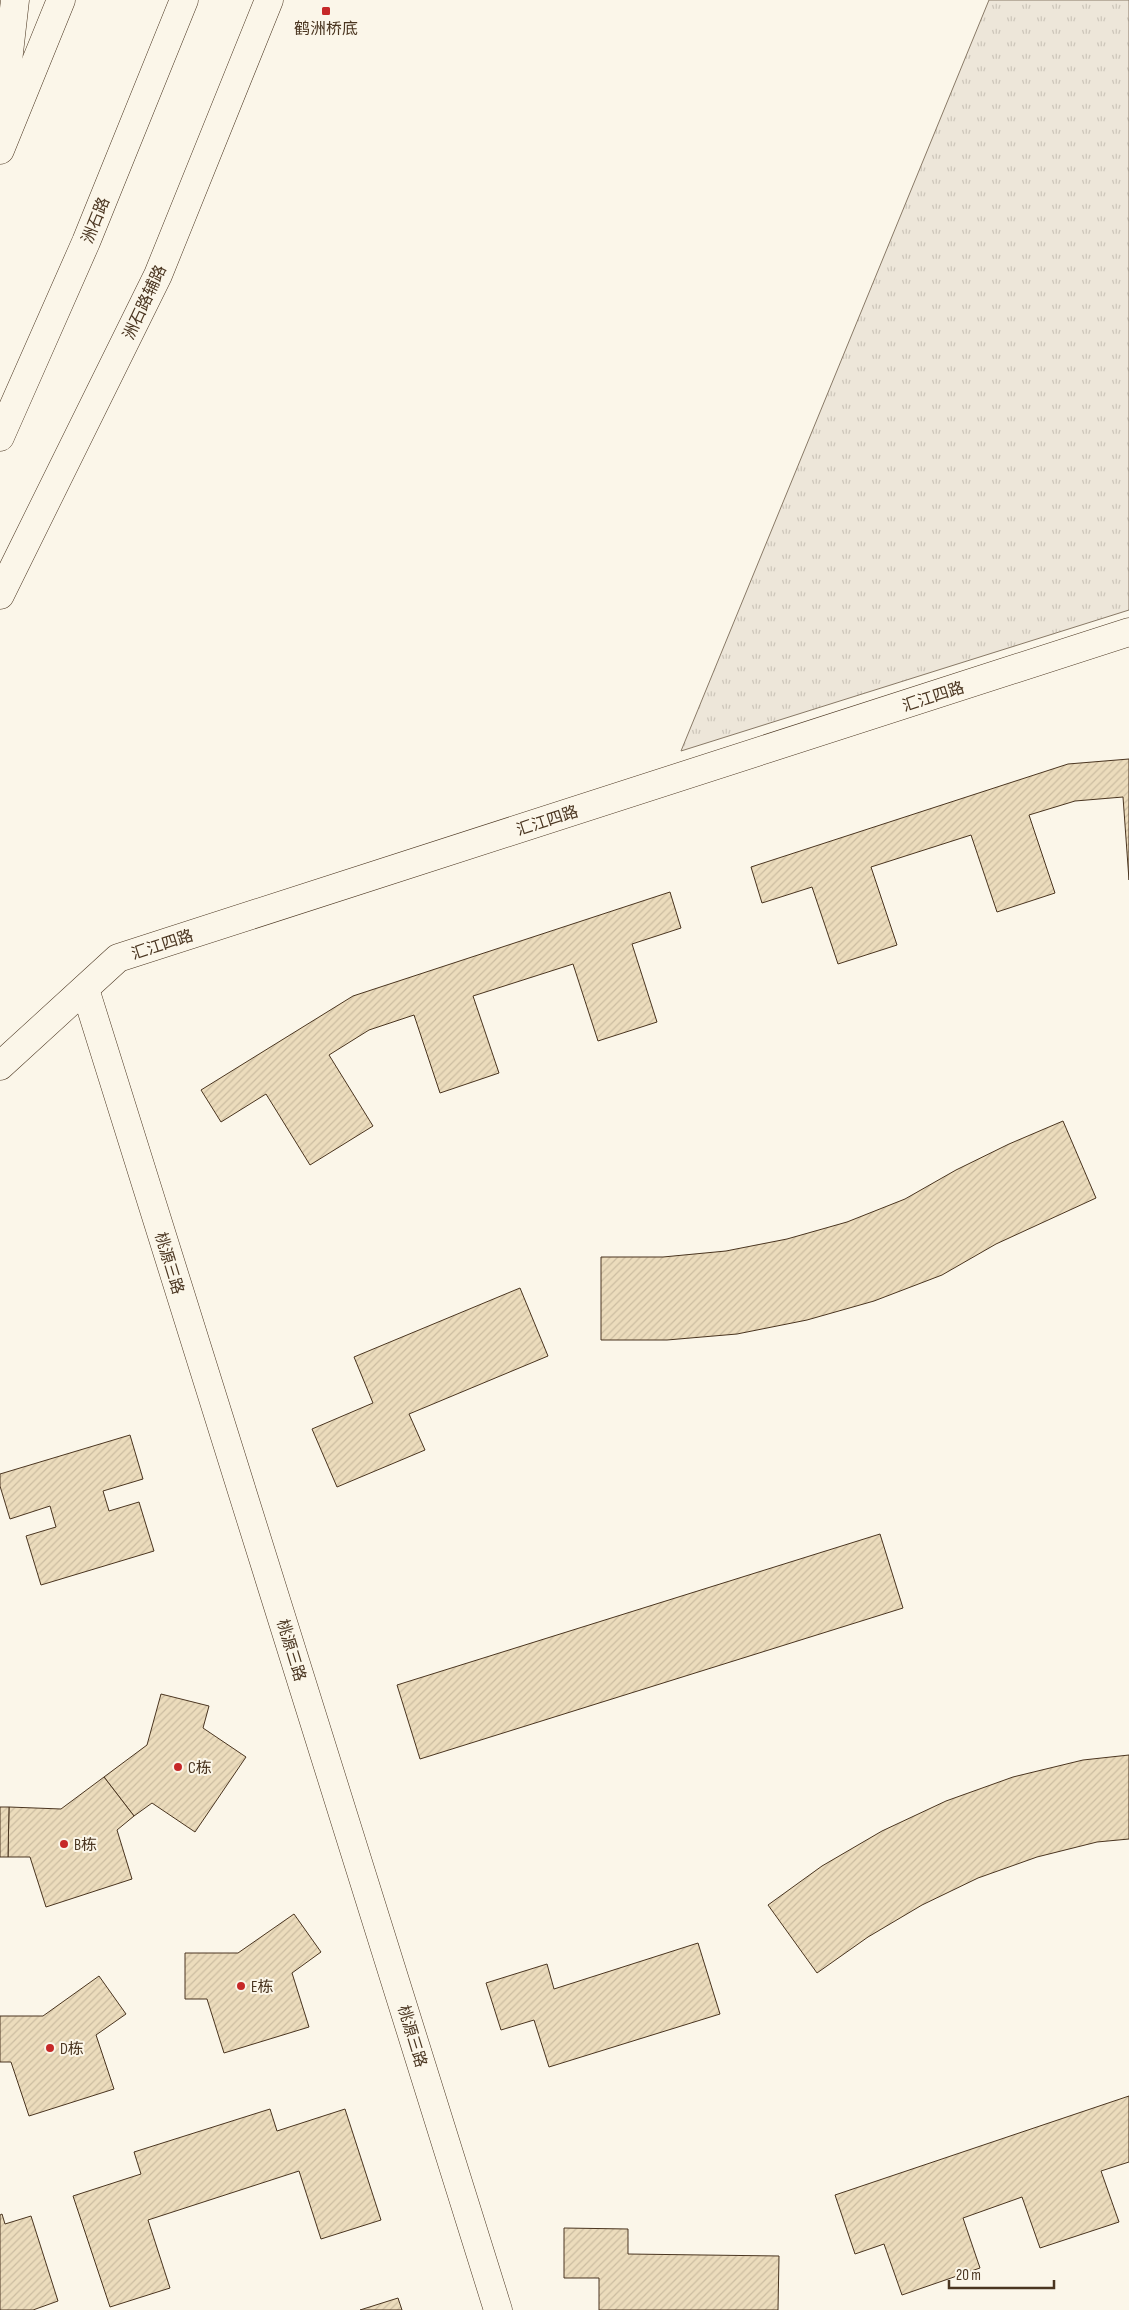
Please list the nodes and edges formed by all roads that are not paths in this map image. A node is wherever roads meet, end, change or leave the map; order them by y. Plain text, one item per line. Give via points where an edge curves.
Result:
1 (15, 0) edge
2 (61, 0) edge
3 (184, 0) edge
4 (268, 0) edge
5 (0, 128) edge
6 (0, 150) edge
7 (0, 437) edge
8 (0, 595) edge
9 (1129, 632) edge
10 (85, 989) junction
11 (0, 1066) edge
12 (498, 2310) edge

1 - 5 street
2 - 6 street
3 - 7 street, 洲石路 via 86,242
4 - 8 street, 洲石路辅路 via 158,276
9 - 10 street, 汇江四路 via 118,958
10 - 11 street, 汇江四路
10 - 12 street, 桃源三路

